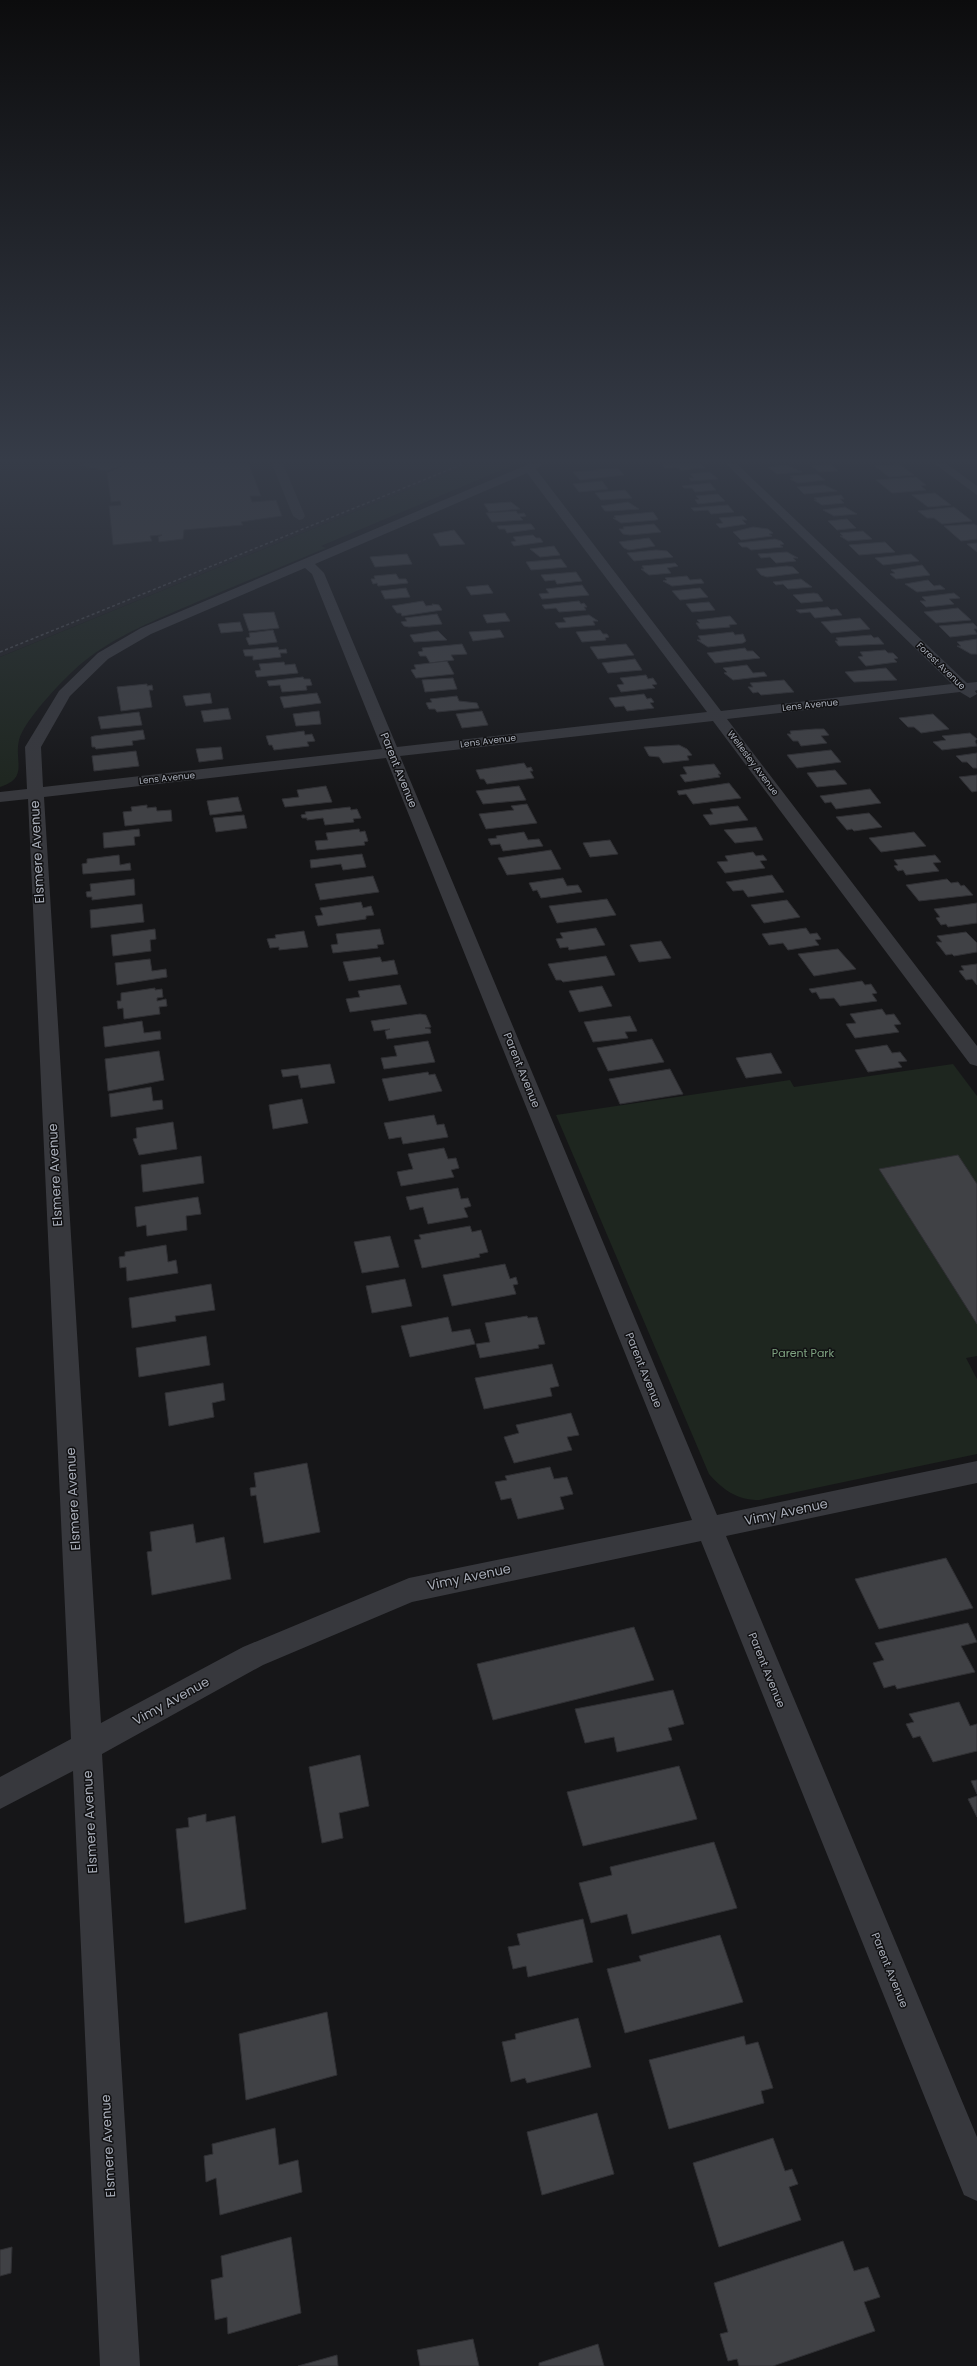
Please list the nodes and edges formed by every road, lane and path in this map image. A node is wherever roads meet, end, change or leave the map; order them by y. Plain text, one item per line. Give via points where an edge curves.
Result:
1 (277, 574) edge
2 (319, 574) edge
3 (613, 574) edge
4 (850, 574) edge
5 (970, 687) edge
6 (977, 701) edge
7 (717, 716) junction
8 (392, 752) junction
9 (34, 793) junction
10 (0, 797) edge
11 (977, 1060) edge
12 (977, 1472) edge
13 (709, 1528) junction
14 (86, 1747) junction
15 (0, 1794) edge
16 (977, 2182) edge
17 (120, 2366) edge

1 - 9 street, Elsmere Avenue via 146,631 103,656 64,694 33,747
2 - 8 street, Parent Avenue
3 - 7 street, Wellesley Avenue
4 - 5 street, Forest Avenue
5 - 6 street, Forest Avenue
5 - 7 street, Lens Avenue
7 - 8 street, Lens Avenue
7 - 11 street, Wellesley Avenue
8 - 9 street, Lens Avenue
8 - 13 street, Parent Avenue
9 - 10 street, Lens Avenue
9 - 14 street, Elsmere Avenue
12 - 13 street, Vimy Avenue
13 - 14 street, Vimy Avenue via 409,1590 253,1656
13 - 16 street, Parent Avenue
14 - 15 street, Vimy Avenue
14 - 17 street, Elsmere Avenue

